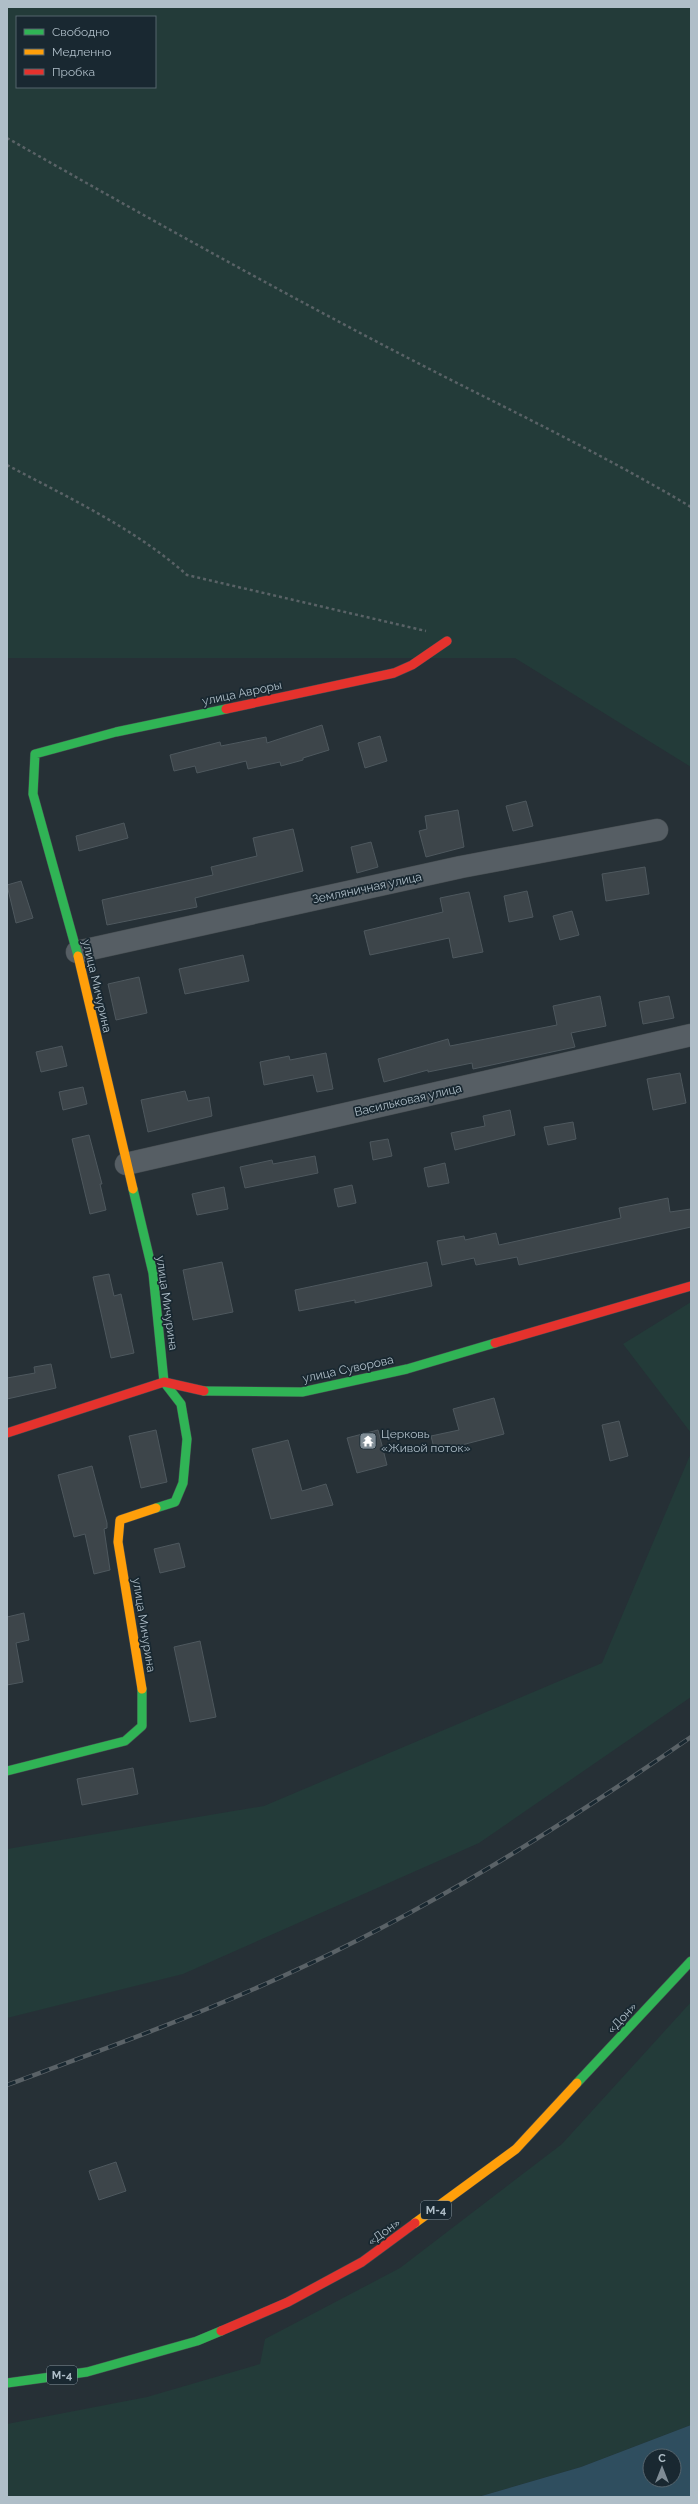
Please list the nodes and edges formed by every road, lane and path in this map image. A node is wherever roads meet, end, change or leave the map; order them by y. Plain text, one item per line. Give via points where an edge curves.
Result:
1 (7, 138) edge
2 (7, 465) edge
3 (691, 507) edge
4 (447, 642) joint
5 (35, 754) joint
6 (657, 830) dead end
7 (77, 952) junction
8 (691, 1035) edge
9 (126, 1164) junction
10 (691, 1286) edge
11 (164, 1382) junction
12 (7, 1433) edge
13 (7, 1771) edge
14 (691, 1961) edge
15 (7, 2384) edge

1 - 3 path via 132,209 407,357 632,472
2 - 4 path via 114,522 166,556 187,575 438,633
4 - 5 main road, улица Авроры via 412,665 394,673 116,732
5 - 7 main road, улица Мичурина via 33,794
6 - 7 street, Земляничная улица via 461,867
7 - 9 main road, улица Мичурина
8 - 9 street, Васильковая улица
9 - 11 main road, улица Мичурина via 153,1273
10 - 11 main road, улица Суворова via 407,1369 302,1392 198,1391
11 - 12 main road
11 - 13 main road, улица Мичурина via 181,1404 187,1439 183,1483 175,1502 120,1520 118,1542 143,1692 142,1726 125,1741
14 - 15 main road, «Дон» / М-4 via 516,2149 362,2262 288,2302 197,2341 88,2372

